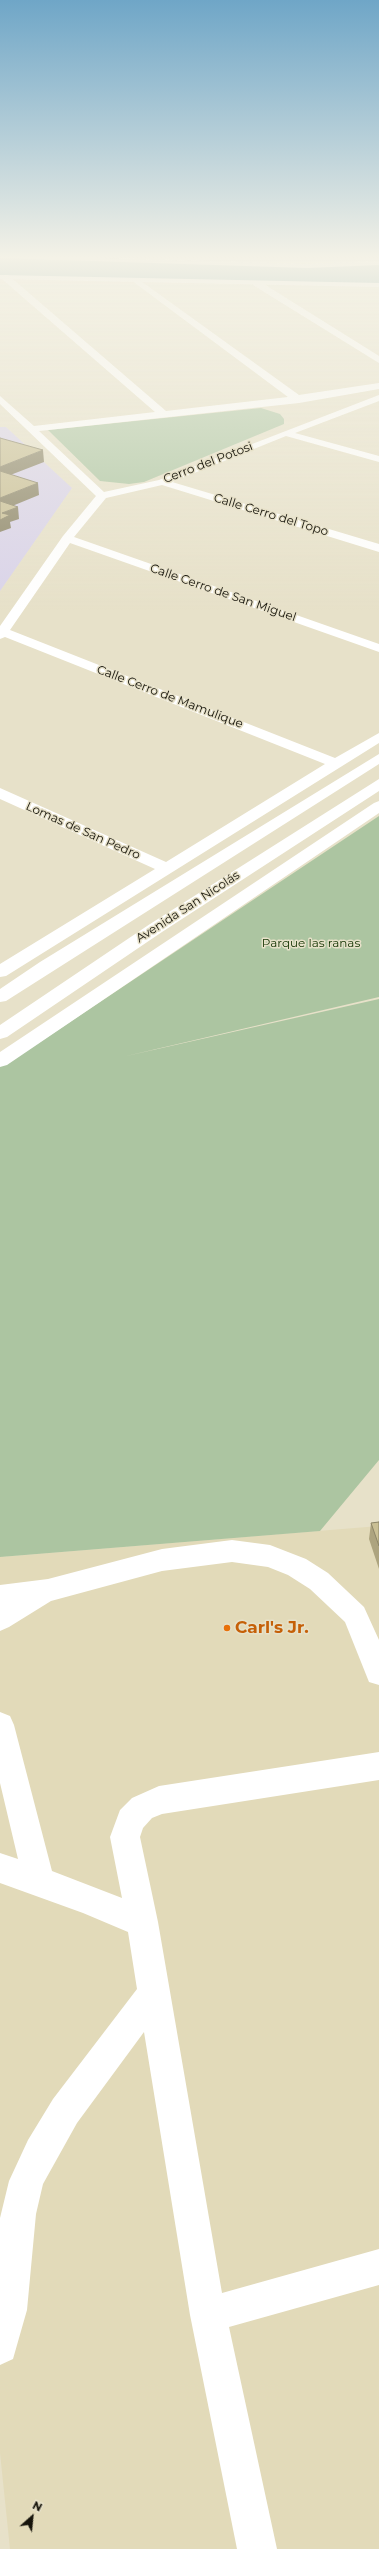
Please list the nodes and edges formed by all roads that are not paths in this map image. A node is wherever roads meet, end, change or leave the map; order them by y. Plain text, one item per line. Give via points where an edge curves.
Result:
1 (116, 374) edge
2 (264, 374) edge
3 (379, 386) edge
4 (365, 389) junction
5 (379, 393) edge
6 (379, 398) edge
7 (0, 399) edge
8 (299, 400) junction
9 (260, 404) junction
10 (284, 410) dead end
11 (163, 414) junction
12 (298, 417) dead end
13 (30, 429) junction
14 (295, 429) junction
15 (285, 433) junction
16 (379, 459) edge
17 (162, 482) junction
18 (102, 496) junction
19 (67, 538) junction
20 (379, 548) edge
21 (1, 634) edge
22 (379, 648) edge
23 (379, 737) edge
24 (379, 758) edge
25 (336, 763) junction
26 (379, 784) edge
27 (0, 793) edge
28 (379, 806) edge
29 (166, 868) junction
30 (0, 972) edge
31 (0, 997) edge
32 (0, 1033) edge
33 (0, 1061) edge
34 (48, 1590) junction
35 (0, 1597) edge
36 (0, 1619) edge
37 (379, 1673) edge
38 (0, 1725) edge
39 (379, 1766) edge
40 (0, 1868) edge
41 (39, 1881) junction
42 (142, 1922) junction
43 (153, 1994) junction
44 (379, 2267) edge
45 (208, 2315) junction
46 (0, 2346) edge
47 (257, 2549) edge

1 - 11 street
2 - 8 street
3 - 4 street
4 - 5 street
4 - 8 street
6 - 14 street, Cerro del Potosi
7 - 13 street
8 - 9 street
9 - 10 street
9 - 11 street
11 - 13 street
12 - 14 street via 300,420
13 - 18 street
14 - 15 street, Cerro del Potosi
15 - 16 street
15 - 17 street, Cerro del Potosi
17 - 18 street, Cerro del Potosi
17 - 20 street, Calle Cerro del Topo
18 - 19 street
19 - 21 street
19 - 22 street, Calle Cerro de San Miguel
21 - 25 street, Calle Cerro de Mamulique
23 - 25 street
24 - 31 street, Avenida San Nicolás
25 - 29 street
26 - 32 street, Avenida San Nicolás via 156,928
27 - 29 street, Lomas de San Pedro
28 - 33 street
29 - 30 street
34 - 35 street
34 - 36 street
34 - 37 street via 162,1560 232,1551 270,1556 297,1567 319,1581 355,1615
38 - 41 street
39 - 42 street via 159,1800 142,1808 130,1820 125,1837
40 - 41 street
41 - 42 street
42 - 43 street
43 - 45 street
43 - 46 street via 65,2112 40,2152 26,2181 18,2214 9,2310
44 - 45 street
45 - 47 street

